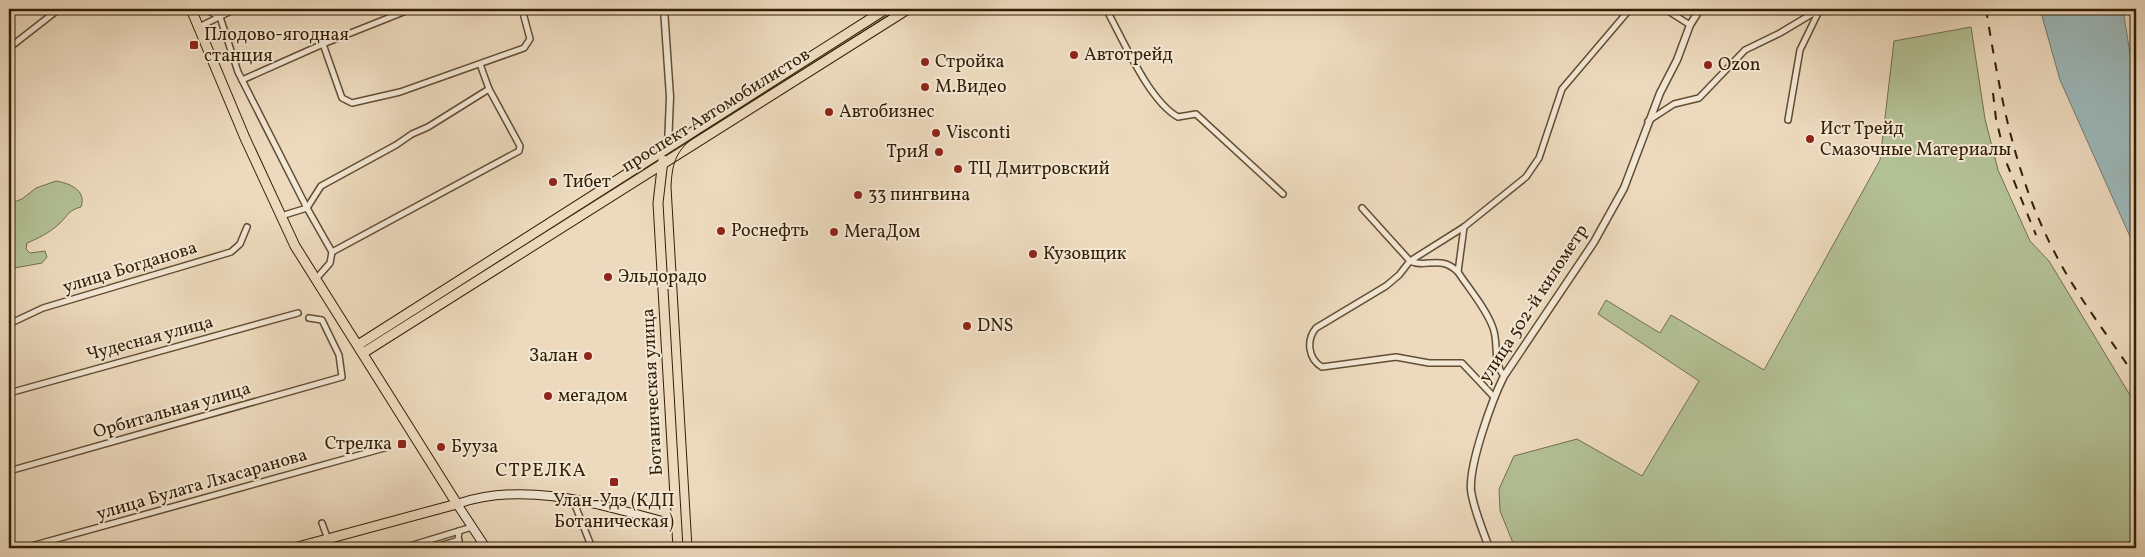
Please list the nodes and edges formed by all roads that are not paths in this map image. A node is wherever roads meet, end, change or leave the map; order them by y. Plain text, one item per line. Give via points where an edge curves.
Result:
1 (59, 9) edge
2 (191, 9) edge
3 (205, 9) edge
4 (235, 9) edge
5 (411, 9) edge
6 (522, 9) edge
7 (664, 9) edge
8 (886, 9) edge
9 (908, 9) edge
10 (1106, 9) edge
11 (1630, 9) edge
12 (1665, 9) edge
13 (1700, 9) edge
14 (1820, 9) edge
15 (220, 17) junction
16 (1690, 25) junction
17 (198, 27) junction
18 (323, 44) junction
19 (9, 48) edge
20 (480, 64) junction
21 (242, 80) junction
22 (489, 88) junction
23 (1788, 120) dead end
24 (1648, 122) junction
25 (668, 146) junction
26 (662, 164) junction
27 (1283, 194) dead end
28 (306, 208) junction
29 (1362, 208) dead end
30 (281, 216) junction
31 (247, 227) dead end
32 (1464, 227) junction
33 (332, 252) junction
34 (1410, 261) junction
35 (1458, 272) junction
36 (315, 280) junction
37 (298, 313) dead end
38 (309, 318) dead end
39 (9, 324) edge
40 (361, 349) junction
41 (1504, 376) junction
42 (9, 393) edge
43 (1494, 397) junction
44 (388, 447) dead end
45 (9, 471) edge
46 (573, 500) junction
47 (457, 504) junction
48 (322, 523) dead end
49 (677, 525) junction
50 (472, 527) junction
51 (460, 532) junction
52 (327, 539) junction
53 (459, 540) junction
54 (24, 548) edge
55 (294, 548) edge
56 (331, 548) edge
57 (403, 548) edge
58 (433, 548) edge
59 (457, 548) edge
60 (486, 548) edge
61 (592, 548) edge
62 (678, 548) edge
63 (1489, 548) edge

1 - 19 street
2 - 17 main road
3 - 15 street
4 - 15 street
5 - 18 street
6 - 20 street via 530,39 528,45
7 - 25 street via 670,97
8 - 25 main road, проспект Автомобилистов
9 - 26 main road, проспект Автомобилистов
10 - 27 street via 1163,106 1178,117 1196,114
11 - 32 street, улица 502-й километр via 1562,89 1539,158 1526,177
12 - 16 street
13 - 16 street, улица 502-й километр
14 - 23 street via 1800,50
14 - 24 street via 1745,50 1699,98 1674,104
15 - 17 street
15 - 21 street
16 - 24 street, улица 502-й километр
17 - 30 main road
18 - 20 street via 342,98 352,103 400,92
18 - 21 street
20 - 22 street
21 - 28 street
22 - 28 street via 396,146 321,186
22 - 33 street via 520,146 519,151
24 - 41 street, улица 502-й километр via 1624,188 1594,242
25 - 26 main road, Ботаническая улица
25 - 40 main road, проспект Автомобилистов
26 - 40 main road, проспект Автомобилистов
26 - 49 main road, Ботаническая улица via 658,203
28 - 30 street
28 - 33 street
29 - 34 street
30 - 36 main road
31 - 39 street, улица Богданова via 240,244 231,252 43,308
32 - 34 street, улица 502-й километр
32 - 35 street
33 - 36 street via 330,263
34 - 35 street via 1441,262
34 - 43 street, улица 502-й километр via 1386,286 1316,328 1309,343 1313,360 1327,368 1396,357 1429,363 1462,362
35 - 41 street via 1492,324 1496,336 1497,366
36 - 40 main road
37 - 42 street, Чудесная улица
38 - 45 street, Орбитальная улица via 322,320 339,354 342,377
40 - 47 main road
41 - 43 street, улица 502-й километр
43 - 63 street via 1472,471 1471,491
44 - 54 street, улица Булата Лхасаранова
46 - 47 main road via 494,494
46 - 49 main road
46 - 61 street
47 - 50 main road
47 - 52 main road
48 - 52 street
49 - 62 main road, Ботаническая улица
50 - 51 street
50 - 60 main road
51 - 53 street
51 - 57 street
52 - 55 main road
52 - 56 street
53 - 58 street
53 - 59 street

